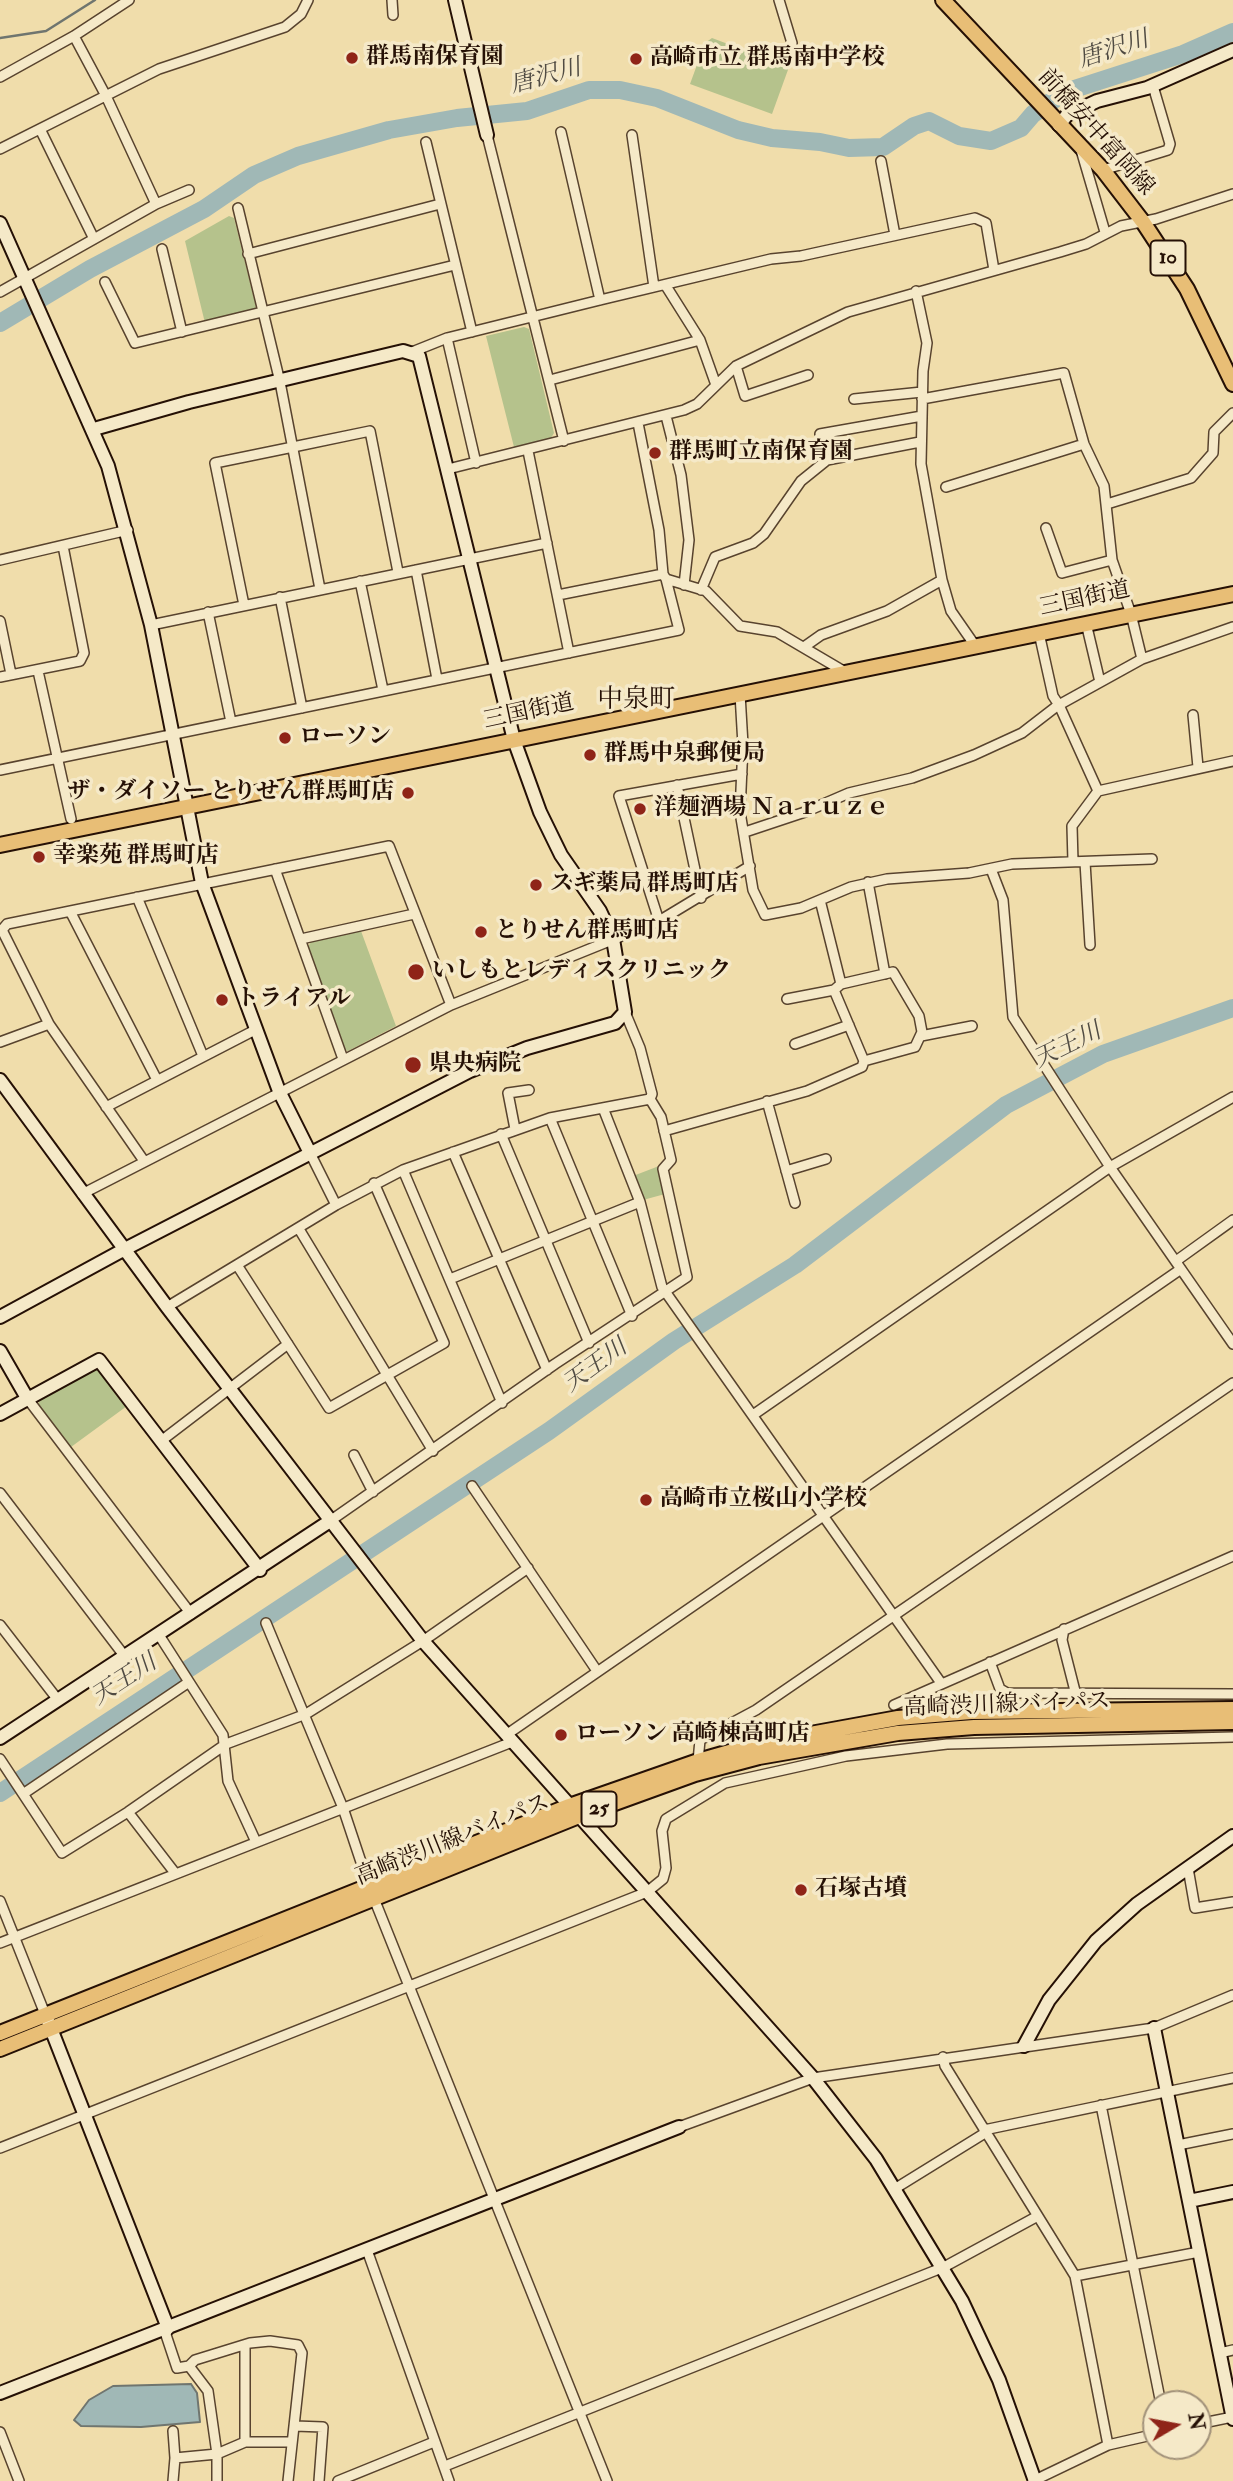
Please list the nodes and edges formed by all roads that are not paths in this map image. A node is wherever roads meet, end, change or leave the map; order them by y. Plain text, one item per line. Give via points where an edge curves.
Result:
1 (129, 0) edge
2 (308, 0) edge
3 (392, 0) edge
4 (455, 0) edge
5 (779, 0) edge
6 (943, 0) edge
7 (393, 15) dead end
8 (74, 36) junction
9 (792, 43) dead end
10 (1233, 50) edge
11 (0, 76) edge
12 (1153, 86) junction
13 (106, 96) junction
14 (1059, 125) junction
15 (40, 129) junction
16 (561, 132) dead end
17 (487, 135) joint
18 (632, 135) dead end
19 (426, 142) dead end
20 (1081, 146) junction
21 (0, 149) edge
22 (881, 161) dead end
23 (1103, 170) junction
24 (189, 190) dead end
25 (1233, 194) edge
26 (156, 204) junction
27 (440, 204) junction
28 (238, 208) dead end
29 (1143, 222) junction
30 (0, 223) edge
31 (1105, 232) junction
32 (895, 235) junction
33 (94, 239) junction
34 (162, 250) dead end
35 (248, 254) junction
36 (455, 265) junction
37 (994, 270) junction
38 (26, 278) junction
39 (105, 282) dead end
40 (666, 286) junction
41 (654, 287) junction
42 (916, 291) junction
43 (0, 292) edge
44 (600, 300) junction
45 (262, 314) junction
46 (534, 318) junction
47 (182, 332) junction
48 (472, 332) junction
49 (447, 338) junction
50 (700, 340) junction
51 (412, 352) junction
52 (736, 366) junction
53 (808, 375) dead end
54 (550, 380) junction
55 (279, 382) junction
56 (1233, 384) edge
57 (716, 385) junction
58 (922, 395) junction
59 (854, 398) dead end
60 (1233, 413) edge
61 (666, 416) junction
62 (922, 416) junction
63 (638, 423) junction
64 (94, 429) junction
65 (820, 434) dead end
66 (564, 441) junction
67 (920, 442) junction
68 (1084, 444) junction
69 (293, 447) junction
70 (527, 451) junction
71 (476, 463) junction
72 (448, 469) junction
73 (946, 487) dead end
74 (1107, 504) junction
75 (1046, 528) dead end
76 (128, 530) junction
77 (547, 543) junction
78 (63, 546) junction
79 (471, 559) junction
80 (0, 560) edge
81 (1112, 560) junction
82 (415, 570) junction
83 (398, 572) junction
84 (665, 576) junction
85 (942, 580) junction
86 (360, 581) junction
87 (684, 585) junction
88 (320, 589) junction
89 (701, 590) junction
90 (1233, 594) edge
91 (558, 595) junction
92 (280, 597) junction
93 (244, 605) junction
94 (208, 612) junction
95 (1131, 614) junction
96 (0, 621) edge
97 (1087, 623) junction
98 (151, 625) junction
99 (1233, 627) edge
100 (1039, 633) junction
101 (804, 647) junction
102 (976, 647) junction
103 (569, 653) junction
104 (1142, 659) junction
105 (498, 668) junction
106 (38, 671) junction
107 (845, 672) junction
108 (12, 674) junction
109 (0, 677) edge
110 (437, 679) junction
111 (1100, 682) junction
112 (383, 690) junction
113 (740, 694) junction
114 (1059, 705) junction
115 (302, 708) junction
116 (1193, 715) dead end
117 (231, 722) junction
118 (173, 735) junction
119 (514, 740) junction
120 (58, 758) junction
121 (1233, 761) edge
122 (1198, 767) junction
123 (0, 770) edge
124 (742, 774) junction
125 (677, 785) junction
126 (1098, 791) junction
127 (187, 809) junction
128 (71, 819) dead end
129 (745, 832) junction
130 (0, 845) edge
131 (1152, 859) dead end
132 (1073, 862) junction
133 (1085, 862) junction
134 (750, 866) junction
135 (275, 869) junction
136 (991, 869) junction
137 (868, 882) junction
138 (202, 883) junction
139 (137, 897) junction
140 (701, 898) junction
141 (820, 900) junction
142 (70, 911) junction
143 (414, 914) junction
144 (659, 921) junction
145 (301, 939) junction
146 (613, 939) junction
147 (1090, 945) dead end
148 (885, 974) junction
149 (837, 987) junction
150 (787, 999) dead end
151 (451, 1005) junction
152 (625, 1012) junction
153 (49, 1024) junction
154 (849, 1025) junction
155 (972, 1026) dead end
156 (255, 1030) junction
157 (921, 1037) junction
158 (0, 1042) edge
159 (795, 1044) dead end
160 (203, 1056) junction
161 (343, 1059) junction
162 (864, 1060) junction
163 (0, 1080) edge
164 (157, 1080) junction
165 (529, 1090) dead end
166 (279, 1091) junction
167 (1233, 1097) edge
168 (650, 1099) junction
169 (767, 1101) junction
170 (106, 1107) junction
171 (603, 1108) junction
172 (550, 1118) junction
173 (515, 1129) junction
174 (664, 1131) junction
175 (501, 1134) junction
176 (453, 1152) junction
177 (310, 1153) junction
178 (826, 1159) dead end
179 (144, 1161) junction
180 (1110, 1167) junction
181 (403, 1170) junction
182 (786, 1171) junction
183 (373, 1183) junction
184 (82, 1194) junction
185 (640, 1202) junction
186 (794, 1203) dead end
187 (336, 1205) junction
188 (592, 1220) junction
189 (1233, 1220) edge
190 (299, 1229) junction
191 (545, 1240) junction
192 (125, 1248) junction
193 (497, 1260) junction
194 (237, 1265) junction
195 (1178, 1265) junction
196 (450, 1279) junction
197 (667, 1291) junction
198 (167, 1307) junction
199 (632, 1316) junction
200 (0, 1317) edge
201 (288, 1343) junction
202 (589, 1343) junction
203 (1233, 1345) edge
204 (0, 1351) edge
205 (547, 1370) junction
206 (387, 1376) junction
207 (1233, 1382) edge
208 (228, 1388) junction
209 (27, 1398) junction
210 (502, 1403) junction
211 (0, 1414) edge
212 (753, 1415) junction
213 (161, 1441) junction
214 (433, 1451) junction
215 (354, 1455) dead end
216 (471, 1486) dead end
217 (373, 1492) junction
218 (0, 1493) edge
219 (824, 1515) junction
220 (330, 1521) junction
221 (1233, 1556) edge
222 (528, 1568) junction
223 (260, 1570) junction
224 (191, 1614) junction
225 (892, 1616) junction
226 (266, 1623) dead end
227 (0, 1625) edge
228 (1064, 1629) junction
229 (159, 1635) junction
230 (423, 1641) junction
231 (126, 1658) junction
232 (990, 1662) junction
233 (597, 1671) junction
234 (188, 1679) junction
235 (941, 1683) junction
236 (1075, 1691) junction
237 (1233, 1694) edge
238 (58, 1700) junction
239 (894, 1705) dead end
240 (1233, 1709) edge
241 (306, 1714) junction
242 (1233, 1722) edge
243 (1233, 1737) edge
244 (0, 1738) edge
245 (509, 1739) junction
246 (226, 1744) junction
247 (0, 1759) edge
248 (698, 1761) junction
249 (22, 1792) junction
250 (344, 1808) junction
251 (574, 1811) junction
252 (128, 1812) junction
253 (1233, 1836) edge
254 (256, 1842) junction
255 (1188, 1868) junction
256 (175, 1873) junction
257 (371, 1891) junction
258 (648, 1892) junction
259 (0, 1901) edge
260 (1233, 1902) edge
261 (15, 1937) junction
262 (0, 1943) edge
263 (409, 1985) junction
264 (1233, 1995) edge
265 (45, 2014) junction
266 (1154, 2028) junction
267 (51, 2029) junction
268 (0, 2033) edge
269 (1024, 2046) junction
270 (0, 2049) edge
271 (943, 2057) junction
272 (813, 2078) junction
273 (1233, 2078) edge
274 (1167, 2091) junction
275 (1101, 2105) junction
276 (86, 2116) junction
277 (679, 2127) joint
278 (985, 2132) junction
279 (1233, 2134) edge
280 (1178, 2145) junction
281 (0, 2148) edge
282 (896, 2188) junction
283 (1233, 2192) edge
284 (496, 2199) junction
285 (1189, 2201) junction
286 (1037, 2217) junction
287 (367, 2250) junction
288 (1199, 2252) junction
289 (1133, 2266) junction
290 (944, 2267) junction
291 (1075, 2276) junction
292 (168, 2328) junction
293 (245, 2345) junction
294 (1233, 2350) edge
295 (1220, 2353) junction
296 (189, 2366) junction
297 (1158, 2390) edge
298 (0, 2393) edge
299 (580, 2411) junction
300 (1233, 2418) edge
301 (1212, 2422) edge
302 (295, 2426) junction
303 (173, 2431) dead end
304 (0, 2432) edge
305 (1142, 2437) edge
306 (245, 2442) junction
307 (290, 2442) junction
308 (434, 2442) junction
309 (1108, 2445) junction
310 (217, 2454) junction
311 (175, 2458) junction
312 (445, 2466) junction
313 (19, 2481) edge
314 (173, 2481) edge
315 (217, 2481) edge
316 (288, 2481) edge
317 (319, 2481) edge
318 (338, 2481) edge
319 (449, 2481) edge
320 (607, 2481) edge
321 (1035, 2481) edge

1 - 8 street
2 - 13 street via 301,14 285,27 159,69
3 - 7 street
4 - 17 street
5 - 9 street
6 - 14 main road, 前橋安中富岡線 / 10
8 - 11 street
8 - 13 street
10 - 12 street
12 - 14 street via 1097,101 1067,115
12 - 23 street via 1168,150
13 - 15 street
13 - 26 street
14 - 20 main road, 前橋安中富岡線 / 10
15 - 21 street
15 - 33 street
16 - 44 street
17 - 46 street
18 - 41 street
19 - 27 street
20 - 23 main road, 前橋安中富岡線 / 10
20 - 31 street
22 - 32 street
23 - 29 main road, 前橋安中富岡線 / 10
24 - 26 street
25 - 29 street
26 - 33 street
27 - 35 street
27 - 36 street
28 - 35 street
29 - 31 street
29 - 56 main road, 前橋安中富岡線 / 10 via 1187,289
30 - 38 street
31 - 37 street via 1086,244
32 - 37 street via 975,218 986,223
32 - 40 street via 771,259
33 - 38 street
34 - 47 street
35 - 45 street
36 - 45 street
36 - 48 street
37 - 42 street
38 - 43 street
38 - 64 street
39 - 47 street via 135,343
40 - 41 street
40 - 50 street
41 - 44 street
42 - 52 street via 823,322
42 - 58 street via 927,343
44 - 46 street
45 - 47 street
45 - 55 street
46 - 48 street
46 - 54 street
48 - 49 street
49 - 51 street
49 - 71 street
50 - 54 street
50 - 57 street
51 - 55 street
51 - 72 street via 423,362
52 - 53 street via 745,396
52 - 57 street
54 - 66 street
55 - 64 street
55 - 69 street
57 - 61 street via 697,404
58 - 59 street
58 - 62 street
58 - 68 street via 1063,373
60 - 74 street via 1214,432 1213,453 1191,478
61 - 63 street
61 - 87 street via 681,475 689,540
62 - 65 street
62 - 67 street
63 - 66 street
63 - 84 street
64 - 76 street
66 - 70 street
67 - 85 street
67 - 89 street via 827,460 801,481 764,534 715,557
68 - 73 street
68 - 74 street via 1099,470
69 - 83 street via 370,431
69 - 88 street
69 - 93 street via 215,463
70 - 71 street
70 - 77 street
71 - 72 street
72 - 79 street
74 - 81 street
75 - 81 street via 1062,573
76 - 78 street
76 - 98 street
77 - 79 street
77 - 91 street
78 - 80 street
78 - 106 street via 84,653 80,661
79 - 82 street
79 - 105 street
81 - 95 street
82 - 83 street
82 - 110 street
83 - 86 street
84 - 87 street
84 - 91 street
84 - 103 street via 679,630
85 - 101 street via 887,611 821,635
85 - 102 street via 951,611
86 - 88 street
86 - 112 street
87 - 89 street
88 - 92 street
89 - 101 street via 740,626 777,632
90 - 95 main road, 三国街道
91 - 103 street
92 - 93 street
92 - 115 street
93 - 94 street
94 - 98 street
94 - 117 street
95 - 97 main road, 三国街道
95 - 104 street
96 - 108 street
97 - 100 main road, 三国街道
97 - 111 street
98 - 118 street
99 - 104 street
100 - 102 main road, 三国街道
100 - 114 street
101 - 107 street
102 - 107 main road, 三国街道
103 - 105 street
104 - 111 street
105 - 110 street
105 - 119 street
106 - 108 street
106 - 120 street
107 - 113 main road, 三国街道
108 - 109 street
110 - 112 street
111 - 114 street
112 - 115 street
113 - 119 main road, 三国街道
113 - 124 street
114 - 126 street
114 - 129 street via 1022,733 974,755 912,778 849,793
115 - 117 street
116 - 122 street
117 - 118 street
118 - 120 street
118 - 127 street
119 - 127 main road, 三国街道
119 - 146 street via 561,855 600,911
120 - 123 street
120 - 128 street
121 - 122 street
122 - 126 street
124 - 125 street
124 - 129 street via 740,812
125 - 140 street
125 - 144 street via 618,796
126 - 132 street via 1072,827
127 - 130 main road, 三国街道
127 - 138 street
129 - 134 street
131 - 133 street
132 - 133 street
132 - 136 street
133 - 147 street
134 - 140 street
134 - 141 street via 753,890 765,915
135 - 138 street
135 - 143 street via 389,846
135 - 145 street
136 - 137 street
136 - 180 street via 1003,901 1013,1017
137 - 141 street
137 - 148 street
138 - 139 street
138 - 156 street
139 - 142 street
139 - 160 street
140 - 144 street
141 - 149 street
142 - 153 street via 6,924 2,930
142 - 164 street
143 - 145 street
143 - 151 street
144 - 146 street
145 - 161 street
146 - 151 street
146 - 152 street
148 - 149 street
148 - 157 street via 893,972 914,1003
149 - 150 street
149 - 154 street
151 - 161 street
152 - 168 street via 639,1048
152 - 177 street via 615,1023 527,1048 470,1071
153 - 158 street
153 - 170 street
154 - 159 street
154 - 162 street
155 - 157 street
156 - 160 street
156 - 166 street
157 - 162 street via 915,1047
160 - 164 street
161 - 166 street
162 - 169 street via 860,1071
163 - 184 street
164 - 170 street
165 - 173 street via 508,1093
166 - 177 street
166 - 179 street
167 - 180 street
168 - 171 street
168 - 174 street
169 - 174 street
169 - 182 street
170 - 179 street
171 - 172 street
171 - 185 street
172 - 173 street
172 - 188 street
173 - 175 street
174 - 197 street via 671,1160 663,1169 687,1277
175 - 176 street
175 - 191 street
176 - 181 street
176 - 193 street
177 - 187 street
177 - 192 street
178 - 182 street
179 - 184 street
180 - 195 street
180 - 212 street
181 - 183 street
181 - 196 street
182 - 186 street
183 - 187 street
183 - 206 street via 444,1343
184 - 192 street
185 - 188 street
185 - 197 street
187 - 190 street
188 - 191 street
188 - 199 street
189 - 195 street
190 - 194 street
190 - 206 street
191 - 193 street
191 - 202 street
192 - 198 street
192 - 200 street
193 - 196 street
193 - 205 street
194 - 198 street
194 - 201 street
195 - 203 street
195 - 219 street
196 - 210 street
197 - 199 street
197 - 212 street
198 - 208 street
199 - 202 street
201 - 206 street via 329,1408
201 - 208 street
202 - 205 street
204 - 209 street
205 - 210 street
206 - 214 street
207 - 225 street
208 - 213 street
208 - 220 street
209 - 211 street
209 - 213 street via 99,1360
209 - 224 street
210 - 214 street
212 - 219 street
213 - 223 street
214 - 217 street
215 - 217 street
216 - 222 street
217 - 220 street
218 - 231 street
219 - 225 street
219 - 233 street
220 - 223 street
220 - 230 street
221 - 228 street
222 - 230 street
222 - 233 street
223 - 224 street
224 - 229 street
225 - 235 street
225 - 248 street via 756,1710 700,1740
226 - 241 street
227 - 238 street
228 - 232 street
228 - 236 street via 1062,1640
229 - 231 street
229 - 234 street
230 - 241 street
230 - 245 street
231 - 238 street
232 - 235 street
232 - 236 street via 1003,1691
233 - 245 street
234 - 246 street
234 - 249 street
235 - 239 street
236 - 237 street
238 - 244 street
240 - 248 main road, 高崎渋川線バイパス / 25 via 898,1718 761,1743
241 - 246 street
241 - 250 street
242 - 251 main road, 高崎渋川線バイパス / 25 via 898,1732 759,1757
243 - 258 street via 911,1747 846,1756 725,1783 666,1819 662,1831 666,1868 663,1879
245 - 250 street
245 - 251 street
246 - 252 street
246 - 254 street via 228,1781
247 - 249 street
248 - 251 main road, 高崎渋川線バイパス / 25
249 - 252 street via 62,1853
250 - 254 street
250 - 257 street
251 - 257 main road, 高崎渋川線バイパス / 25
251 - 258 street
252 - 256 street
253 - 255 street
254 - 256 street
255 - 260 street via 1195,1908
255 - 269 street via 1096,1941 1049,2000
256 - 261 street
257 - 263 street
257 - 265 main road, 高崎渋川線バイパス / 25
257 - 267 main road, 高崎渋川線バイパス / 25
258 - 263 street
258 - 272 street
259 - 261 street
261 - 262 street
261 - 265 street
263 - 276 street
263 - 284 street
264 - 266 street
265 - 267 street
265 - 268 main road, 高崎渋川線バイパス / 25
266 - 269 street
266 - 274 street
267 - 270 main road, 高崎渋川線バイパス / 25
267 - 276 street
269 - 271 street
271 - 272 street
271 - 278 street
272 - 277 street
272 - 282 street
273 - 274 street
274 - 275 street
274 - 280 street
275 - 278 street
275 - 289 street
276 - 281 street
276 - 292 street
277 - 284 street
278 - 282 street
278 - 286 street
279 - 280 street
280 - 285 street
282 - 290 street
283 - 285 street
284 - 287 street
284 - 299 street
285 - 288 street
286 - 290 street
286 - 291 street
287 - 292 street
287 - 308 street
288 - 289 street
288 - 295 street
289 - 291 street
289 - 297 street
290 - 299 street
290 - 321 street via 999,2380
291 - 309 street
292 - 296 street via 177,2368
292 - 298 street
293 - 296 street via 195,2360
293 - 302 street via 270,2341 298,2345 302,2353
293 - 306 street
294 - 295 street
295 - 300 street
296 - 310 street via 208,2391
299 - 312 street
299 - 320 street
300 - 301 street
302 - 307 street
302 - 317 street via 323,2427
303 - 311 street
304 - 313 street
305 - 309 street
306 - 307 street
306 - 310 street
307 - 316 street
308 - 312 street
308 - 318 street
309 - 321 street
310 - 311 street
310 - 315 street
311 - 314 street
312 - 319 street

